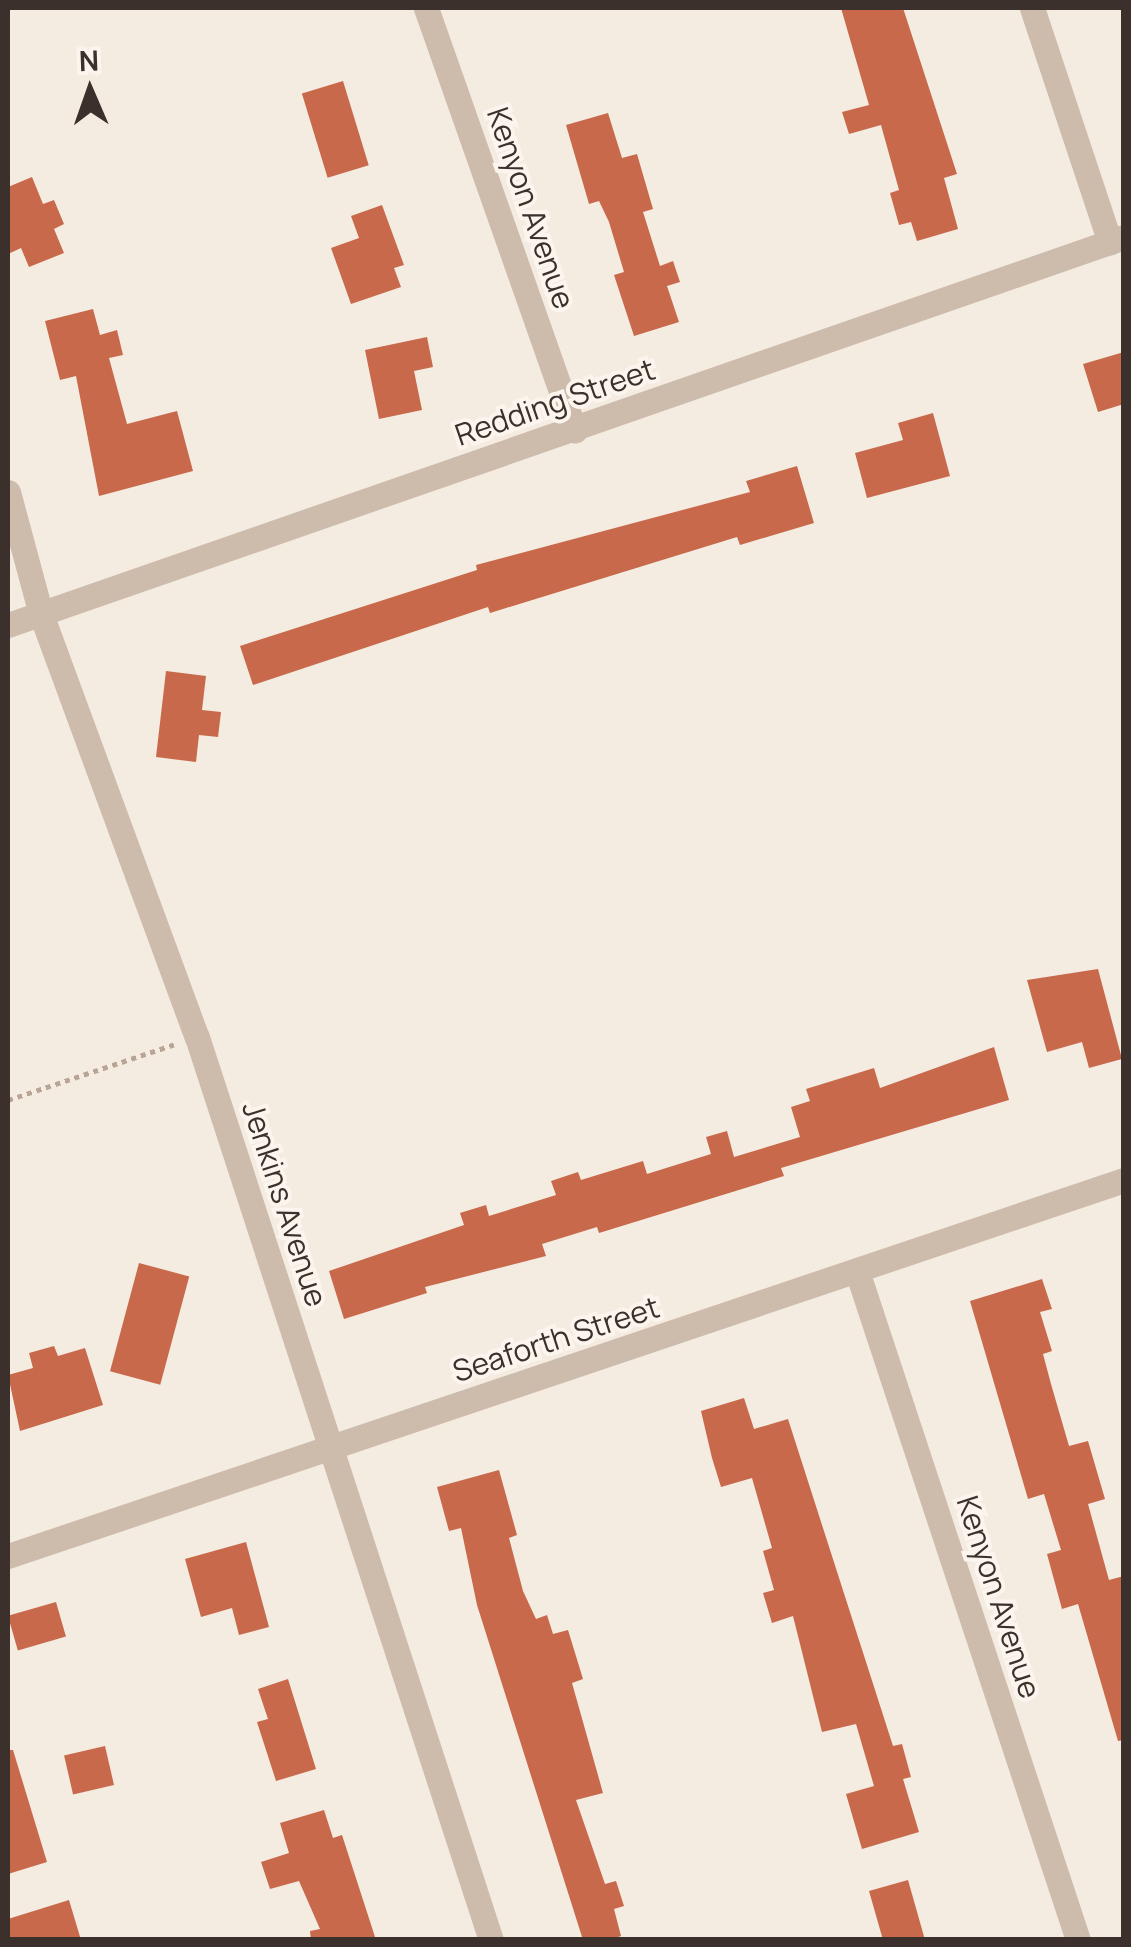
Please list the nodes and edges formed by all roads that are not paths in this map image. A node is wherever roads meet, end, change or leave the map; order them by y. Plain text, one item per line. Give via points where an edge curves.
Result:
1 (426, 8) edge
2 (1032, 8) edge
3 (1117, 240) edge
4 (574, 430) junction
5 (8, 492) edge
6 (40, 614) junction
7 (8, 625) edge
8 (1124, 1180) edge
9 (858, 1274) junction
10 (330, 1448) junction
11 (8, 1556) edge
12 (491, 1940) edge
13 (1078, 1940) edge

1 - 4 street, Kenyon Avenue
2 - 3 street
3 - 4 street, Redding Street
4 - 6 street, Redding Street
5 - 6 street, Jenkins Avenue
6 - 7 street, Redding Street
6 - 10 street, Jenkins Avenue via 197,1038
8 - 9 street, Seaforth Street
9 - 10 street, Seaforth Street
9 - 13 street, Kenyon Avenue
10 - 11 street, Seaforth Street
10 - 12 street, Jenkins Avenue

